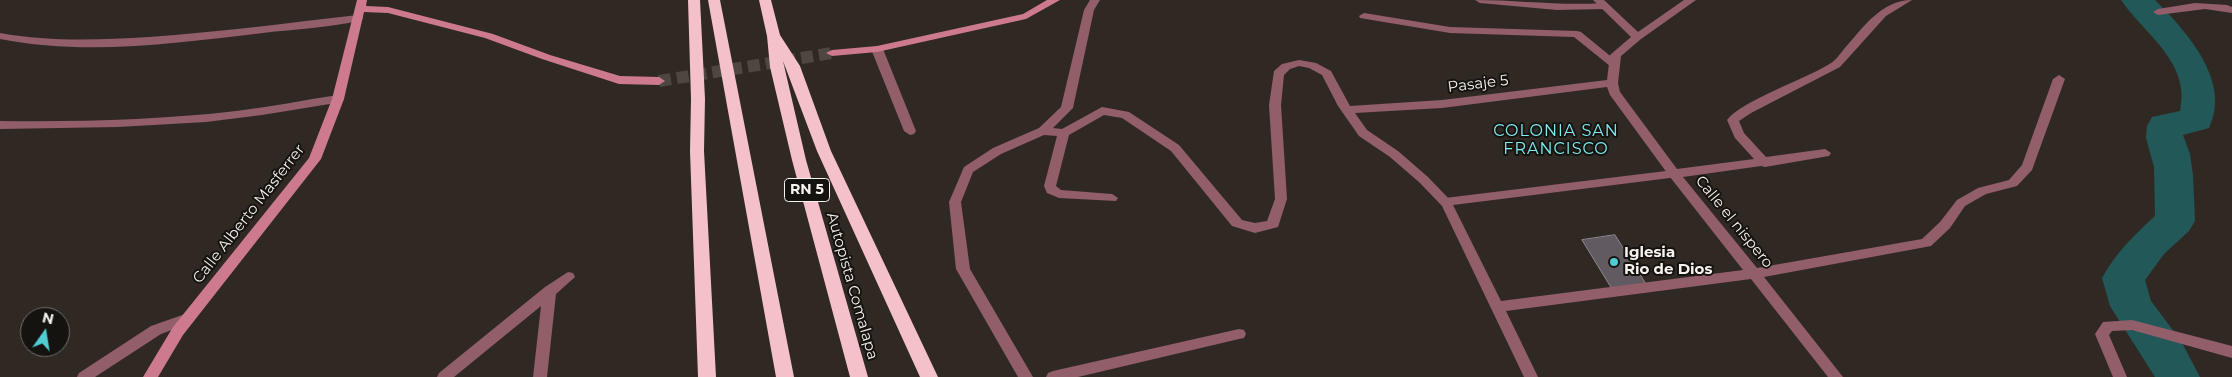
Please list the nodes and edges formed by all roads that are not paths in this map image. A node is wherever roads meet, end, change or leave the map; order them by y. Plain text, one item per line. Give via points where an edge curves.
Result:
1 (694, 0) edge
2 (714, 0) edge
3 (765, 0) edge
4 (1055, 0) edge
5 (1095, 0) edge
6 (1480, 0) edge
7 (1691, 0) edge
8 (1907, 0) edge
9 (1601, 3) edge
10 (360, 9) edge
11 (2232, 10) edge
12 (2158, 12) dead end
13 (1364, 16) dead end
14 (0, 36) edge
15 (774, 36) junction
16 (1637, 37) junction
17 (877, 49) junction
18 (832, 53) tunnel mouth
19 (1614, 64) junction
20 (2060, 79) dead end
21 (658, 81) tunnel mouth
22 (1612, 83) junction
23 (338, 98) junction
24 (1347, 110) junction
25 (0, 125) edge
26 (910, 131) dead end
27 (1043, 131) junction
28 (1064, 133) junction
29 (1825, 153) dead end
30 (1765, 163) junction
31 (1674, 174) junction
32 (1112, 198) dead end
33 (1444, 202) junction
34 (1754, 274) junction
35 (568, 277) dead end
36 (550, 291) junction
37 (1497, 307) junction
38 (188, 318) junction
39 (1239, 334) dead end
40 (2232, 352) edge
41 (84, 377) edge
42 (150, 377) edge
43 (444, 377) edge
44 (540, 377) edge
45 (707, 377) edge
46 (784, 377) edge
47 (859, 377) edge
48 (929, 377) edge
49 (1026, 377) edge
50 (1053, 377) edge
51 (1531, 377) edge
52 (1836, 377) edge
53 (2120, 377) edge

1 - 45 highway
2 - 46 highway
3 - 15 highway, Autopista Comalapa / RN 5
4 - 17 street via 1026,16
5 - 27 street via 1089,10 1067,108
6 - 9 street via 1573,8
7 - 16 street
8 - 30 street via 1882,14 1836,65 1747,110 1734,120 1739,135
9 - 16 street
10 - 14 street via 198,38 55,44
10 - 21 street via 388,10 489,36 619,80
10 - 23 street, Calle Alberto Masferrer
11 - 12 street via 2195,7
13 - 19 street via 1450,30 1577,34
15 - 47 highway, Autopista Comalapa / RN 5 via 777,67 799,160
15 - 48 highway via 793,66 824,151
16 - 19 street via 1616,55
17 - 18 street
17 - 26 street
19 - 22 street
20 - 34 street via 2028,167 2013,183 1982,191 1961,202 1945,225 1926,243
22 - 24 street, Pasaje 5 via 1442,104
22 - 31 street, Calle el nispero via 1624,107
23 - 25 street via 239,115 174,121 85,126
23 - 38 street, Calle Alberto Masferrer via 315,159
24 - 28 street via 1327,73 1312,65 1286,66 1278,74 1274,105 1281,199 1273,224 1261,229 1237,222 1175,148 1124,115 1102,111
24 - 33 street via 1363,133 1394,154
27 - 28 street
27 - 49 street via 997,151 968,170 955,202 963,269
28 - 32 street via 1050,186 1052,190 1059,194
29 - 30 street
30 - 31 street
31 - 33 street
31 - 34 street, Calle el nispero
33 - 37 street
34 - 37 street
34 - 52 street, Calle el nispero
35 - 36 street
36 - 43 street
36 - 44 street
37 - 51 street
38 - 41 street via 156,330
38 - 42 street, Calle Alberto Masferrer
39 - 50 street
40 - 53 street via 2132,325 2108,326 2102,334

